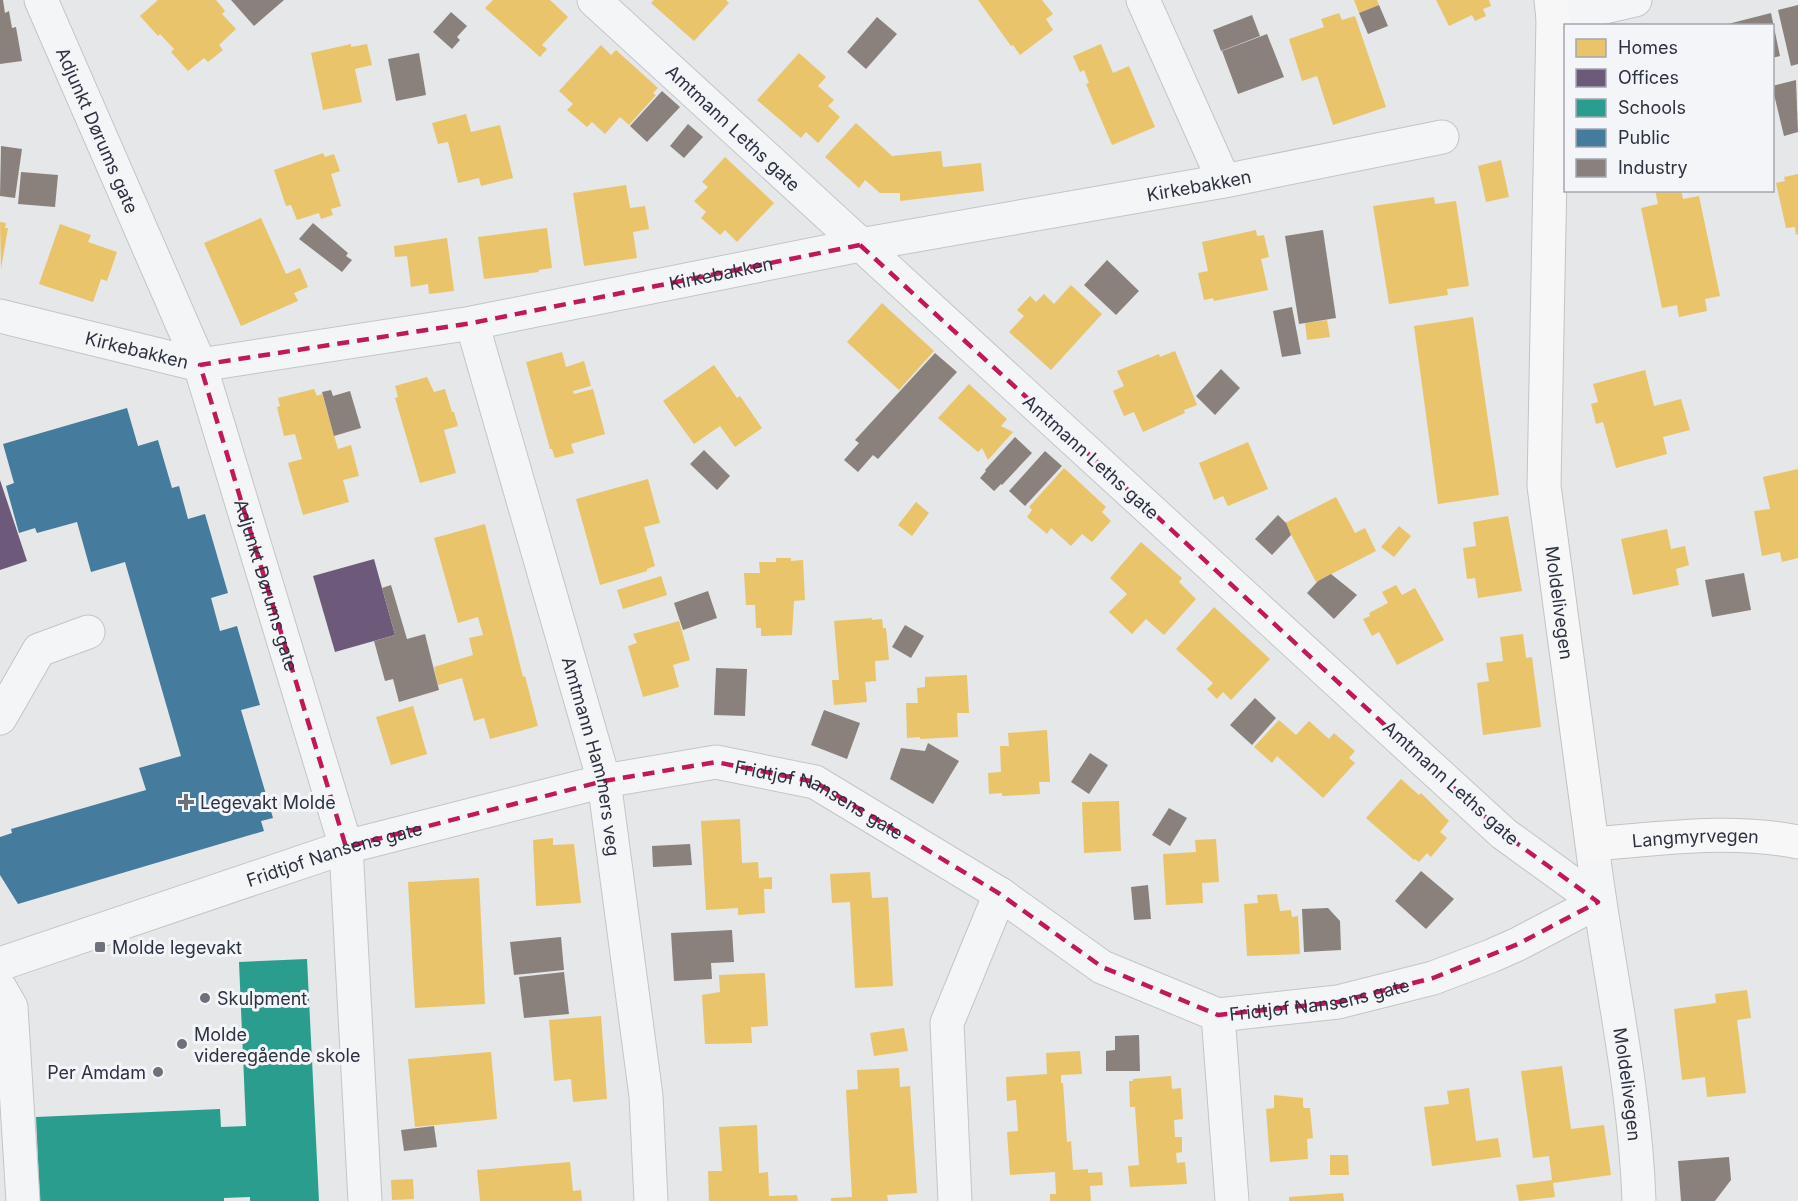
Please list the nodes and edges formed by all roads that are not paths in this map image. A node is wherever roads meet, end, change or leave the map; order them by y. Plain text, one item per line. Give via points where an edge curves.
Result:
1 (41, 0) edge
2 (594, 0) edge
3 (1143, 0) edge
4 (1635, 0) edge
5 (1552, 9) edge
6 (1442, 137) dead end
7 (1224, 181) junction
8 (860, 245) junction
9 (0, 316) edge
10 (472, 323) junction
11 (200, 365) junction
12 (88, 632) dead end
13 (0, 718) edge
14 (604, 781) junction
15 (1798, 842) edge
16 (1592, 844) junction
17 (346, 847) junction
18 (1000, 894) junction
19 (1598, 902) junction
20 (0, 964) edge
21 (0, 988) edge
22 (1218, 1015) junction
23 (23, 1201) edge
24 (365, 1201) edge
25 (651, 1201) edge
26 (955, 1201) edge
27 (1232, 1201) edge
28 (1639, 1201) edge

1 - 11 street, Adjunkt Dørums gate
2 - 8 street, Amtmann Leths gate
3 - 7 street
4 - 5 street
5 - 16 main road, Moldelivegen via 1544,486
6 - 7 street, Kirkebakken
7 - 8 street, Kirkebakken
8 - 10 street, Kirkebakken
8 - 19 street, Amtmann Leths gate via 1504,834
9 - 11 street, Kirkebakken
10 - 11 street, Kirkebakken
10 - 14 street, Amtmann Hammers veg
11 - 17 street, Adjunkt Dørums gate
12 - 13 street via 39,650
14 - 17 street, Fridtjof Nansens gate
14 - 18 street, Fridtjof Nansens gate via 716,762 815,782
14 - 25 street, Amtmann Hammers veg via 646,1096
15 - 16 main road, Langmyrvegen via 1717,835
16 - 19 street, Moldelivegen
17 - 20 street, Fridtjof Nansens gate
17 - 24 street, Adjunkt Dørums gate
18 - 22 street, Fridtjof Nansens gate via 1102,967
18 - 26 street via 947,1023
19 - 22 street, Fridtjof Nansens gate via 1518,944 1433,978 1338,1002
19 - 28 street, Moldelivegen via 1634,1121
21 - 23 street via 11,1006
22 - 27 street

